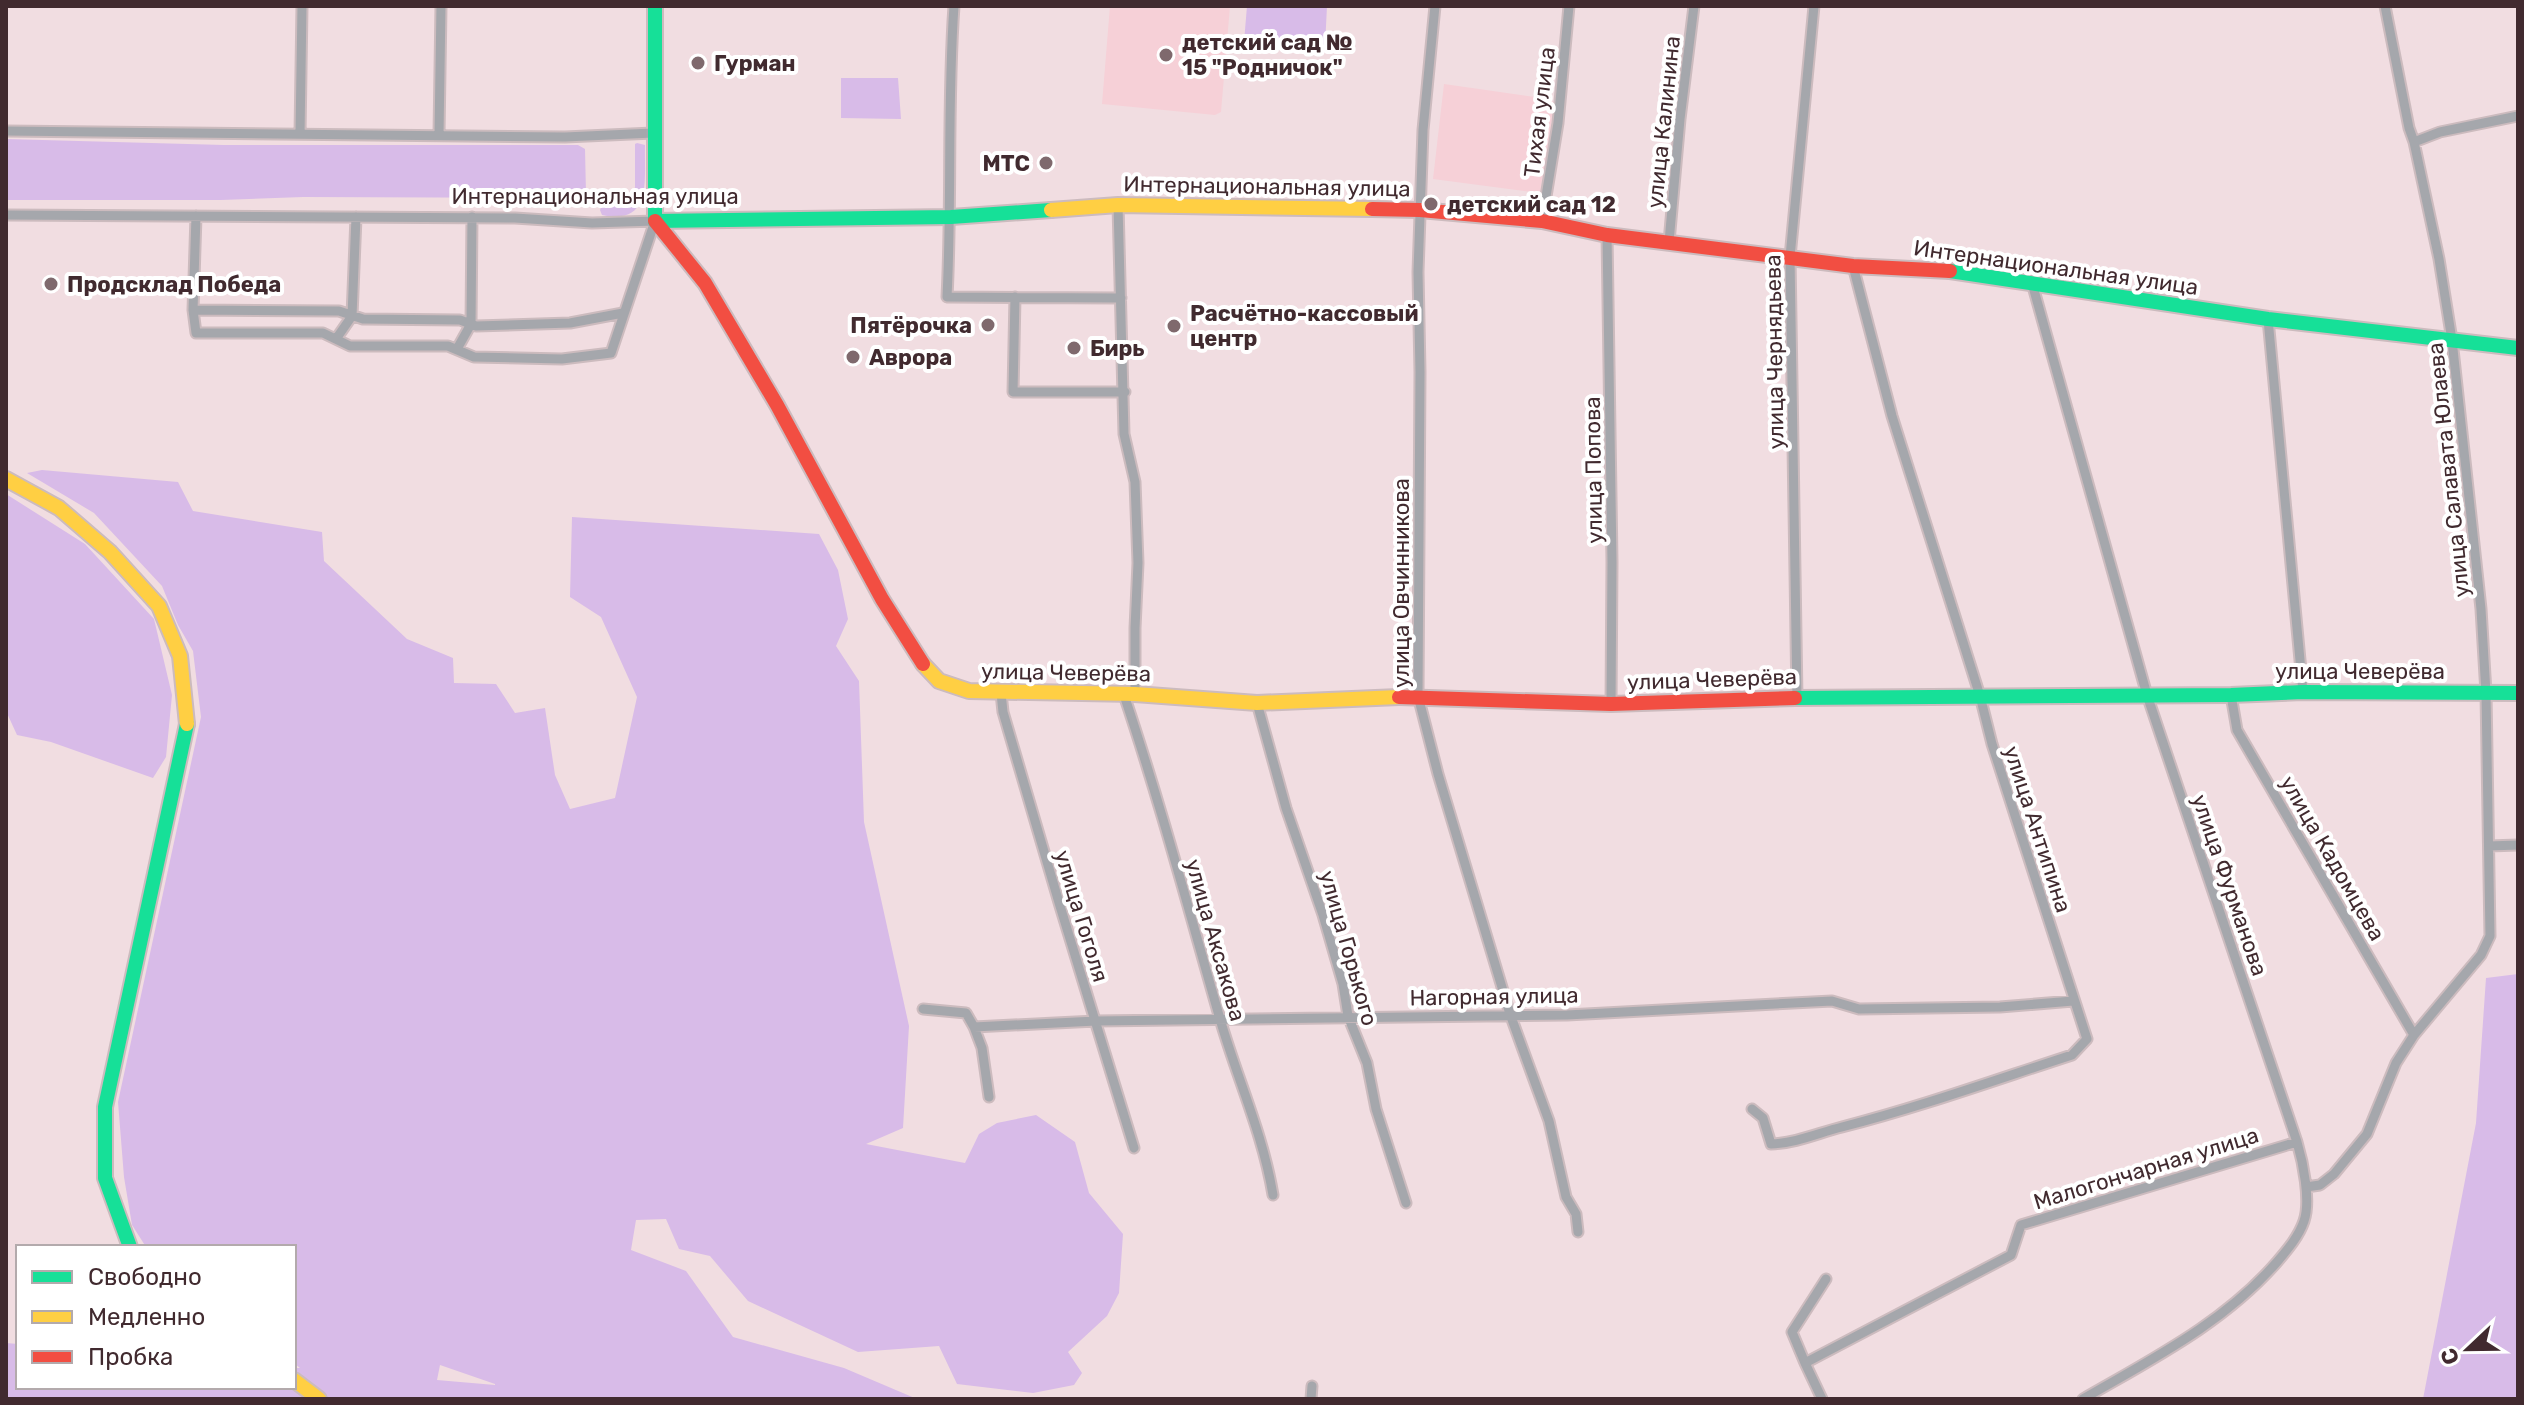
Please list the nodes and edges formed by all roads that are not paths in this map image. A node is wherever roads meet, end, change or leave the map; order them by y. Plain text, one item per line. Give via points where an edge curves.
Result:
1 (302, 6) edge
2 (441, 6) edge
3 (655, 6) edge
4 (954, 6) edge
5 (1435, 6) edge
6 (1569, 6) edge
7 (1694, 6) edge
8 (1814, 6) edge
9 (2385, 6) edge
10 (2518, 116) edge
11 (6, 131) edge
12 (653, 133) junction
13 (300, 134) junction
14 (439, 134) junction
15 (2414, 142) junction
16 (1118, 205) junction
17 (1420, 210) junction
18 (6, 215) edge
19 (196, 216) junction
20 (356, 217) junction
21 (472, 217) junction
22 (951, 217) junction
23 (655, 221) junction
24 (1542, 221) junction
25 (1607, 235) junction
26 (1669, 242) junction
27 (1790, 257) junction
28 (1853, 266) junction
29 (2032, 283) junction
30 (1015, 297) junction
31 (1121, 298) junction
32 (193, 310) junction
33 (623, 313) junction
34 (352, 316) junction
35 (2268, 319) junction
36 (471, 324) junction
37 (336, 339) junction
38 (2452, 340) junction
39 (2518, 348) edge
40 (457, 349) junction
41 (1125, 392) junction
42 (6, 479) edge
43 (2303, 692) junction
44 (1001, 693) junction
45 (2486, 693) junction
46 (2518, 693) edge
47 (1130, 695) junction
48 (2147, 695) junction
49 (2231, 695) junction
50 (1418, 696) junction
51 (1980, 696) junction
52 (1797, 698) junction
53 (1257, 703) junction
54 (1611, 704) junction
55 (2518, 845) edge
56 (2489, 846) junction
57 (2073, 1001) junction
58 (923, 1009) dead end
59 (1510, 1014) junction
60 (1348, 1016) junction
61 (1220, 1020) junction
62 (1096, 1021) junction
63 (974, 1027) junction
64 (2414, 1035) junction
65 (989, 1097) dead end
66 (1752, 1109) dead end
67 (2297, 1142) junction
68 (1134, 1148) dead end
69 (2306, 1187) junction
70 (1273, 1195) dead end
71 (1406, 1203) dead end
72 (1578, 1232) dead end
73 (129, 1245) edge
74 (1826, 1279) dead end
75 (1805, 1363) junction
76 (296, 1382) edge
77 (1312, 1386) dead end
78 (319, 1399) edge
79 (1311, 1399) edge
80 (1822, 1399) edge
81 (2083, 1399) edge

1 - 13 street
2 - 14 street
3 - 12 street
4 - 22 street
5 - 17 street, улица Овчинникова
6 - 24 street, Тихая улица
7 - 26 street, улица Калинина
8 - 27 street, улица Чернядьева
9 - 15 street, улица Салавата Юлаева
10 - 15 street
11 - 13 street
12 - 14 street
12 - 23 street
13 - 14 street
15 - 38 street, улица Салавата Юлаева
16 - 17 street, Интернациональная улица
16 - 22 street, Интернациональная улица
16 - 31 street, улица Аксакова
17 - 24 street, Интернациональная улица
17 - 50 street, улица Овчинникова
18 - 19 street, Интернациональная улица
19 - 20 street, Интернациональная улица
19 - 32 street
20 - 21 street, Интернациональная улица
20 - 34 street
21 - 23 street, Интернациональная улица
21 - 36 street
22 - 23 street, Интернациональная улица
22 - 30 street via 947,297
23 - 33 street
23 - 44 street, улица Чеверёва via 705,283 919,659 939,681 969,691
24 - 25 street, Интернациональная улица
25 - 26 street, Интернациональная улица
25 - 54 street, улица Попова
26 - 27 street, Интернациональная улица
27 - 28 street, Интернациональная улица
27 - 52 street, улица Чернядьева
28 - 29 street, Интернациональная улица via 1940,269
28 - 51 street, улица Антипина via 1892,416
29 - 35 street, Интернациональная улица
29 - 48 street, улица Фурманова
30 - 31 street
30 - 41 street via 1013,392
31 - 41 street, улица Аксакова
32 - 34 street via 339,311
32 - 37 street via 196,333 323,333
33 - 36 street via 570,323
33 - 40 street via 611,353 562,359 474,357
34 - 36 street
34 - 37 street
35 - 38 street, Интернациональная улица
35 - 43 street
36 - 40 street
37 - 40 street via 350,346
38 - 39 street, Интернациональная улица
38 - 45 street, улица Салавата Юлаева
41 - 47 street, улица Аксакова via 1124,434 1135,482 1138,550
42 - 73 street via 59,508 110,552 159,606 180,656 188,721 105,1107 105,1178
43 - 45 street, улица Чеверёва
43 - 49 street, улица Чеверёва
44 - 47 street, улица Чеверёва
44 - 62 street, улица Гоголя
45 - 46 street, улица Чеверёва
45 - 56 street, улица Салавата Юлаева
47 - 53 street, улица Чеверёва
47 - 61 street, улица Аксакова
48 - 49 street, улица Чеверёва
48 - 51 street, улица Чеверёва
48 - 67 street, улица Фурманова
49 - 64 street, улица Кадомцева via 2237,730
50 - 53 street, улица Чеверёва
50 - 54 street, улица Чеверёва
50 - 59 street, улица Овчинникова
51 - 52 street, улица Чеверёва
51 - 57 street, улица Антипина
52 - 54 street, улица Чеверёва
53 - 60 street, улица Горького via 1323,915
55 - 56 street
56 - 64 street, улица Салавата Юлаева via 2490,936 2481,955
57 - 59 street, Нагорная улица via 1859,1009 1832,1001
57 - 66 street, улица Антипина via 2087,1039 2072,1055 1906,1111 1792,1144 1771,1144 1763,1118
58 - 63 street, Нагорная улица via 966,1013
59 - 60 street, Нагорная улица
59 - 72 street, улица Овчинникова via 1549,1121
60 - 61 street, Нагорная улица
60 - 71 street, улица Горького via 1367,1063
61 - 62 street, Нагорная улица
61 - 70 street, улица Аксакова
62 - 63 street, Нагорная улица
62 - 68 street, улица Гоголя
63 - 65 street
64 - 69 street via 2396,1063 2367,1134 2334,1174 2320,1185
67 - 69 street, улица Фурманова
67 - 75 street, Малогончарная улица via 2021,1225 2011,1255
69 - 81 street, улица Фурманова via 2305,1219 2292,1245 2264,1277 2192,1336
74 - 75 street via 1792,1332
75 - 80 street
76 - 78 street
77 - 79 street

